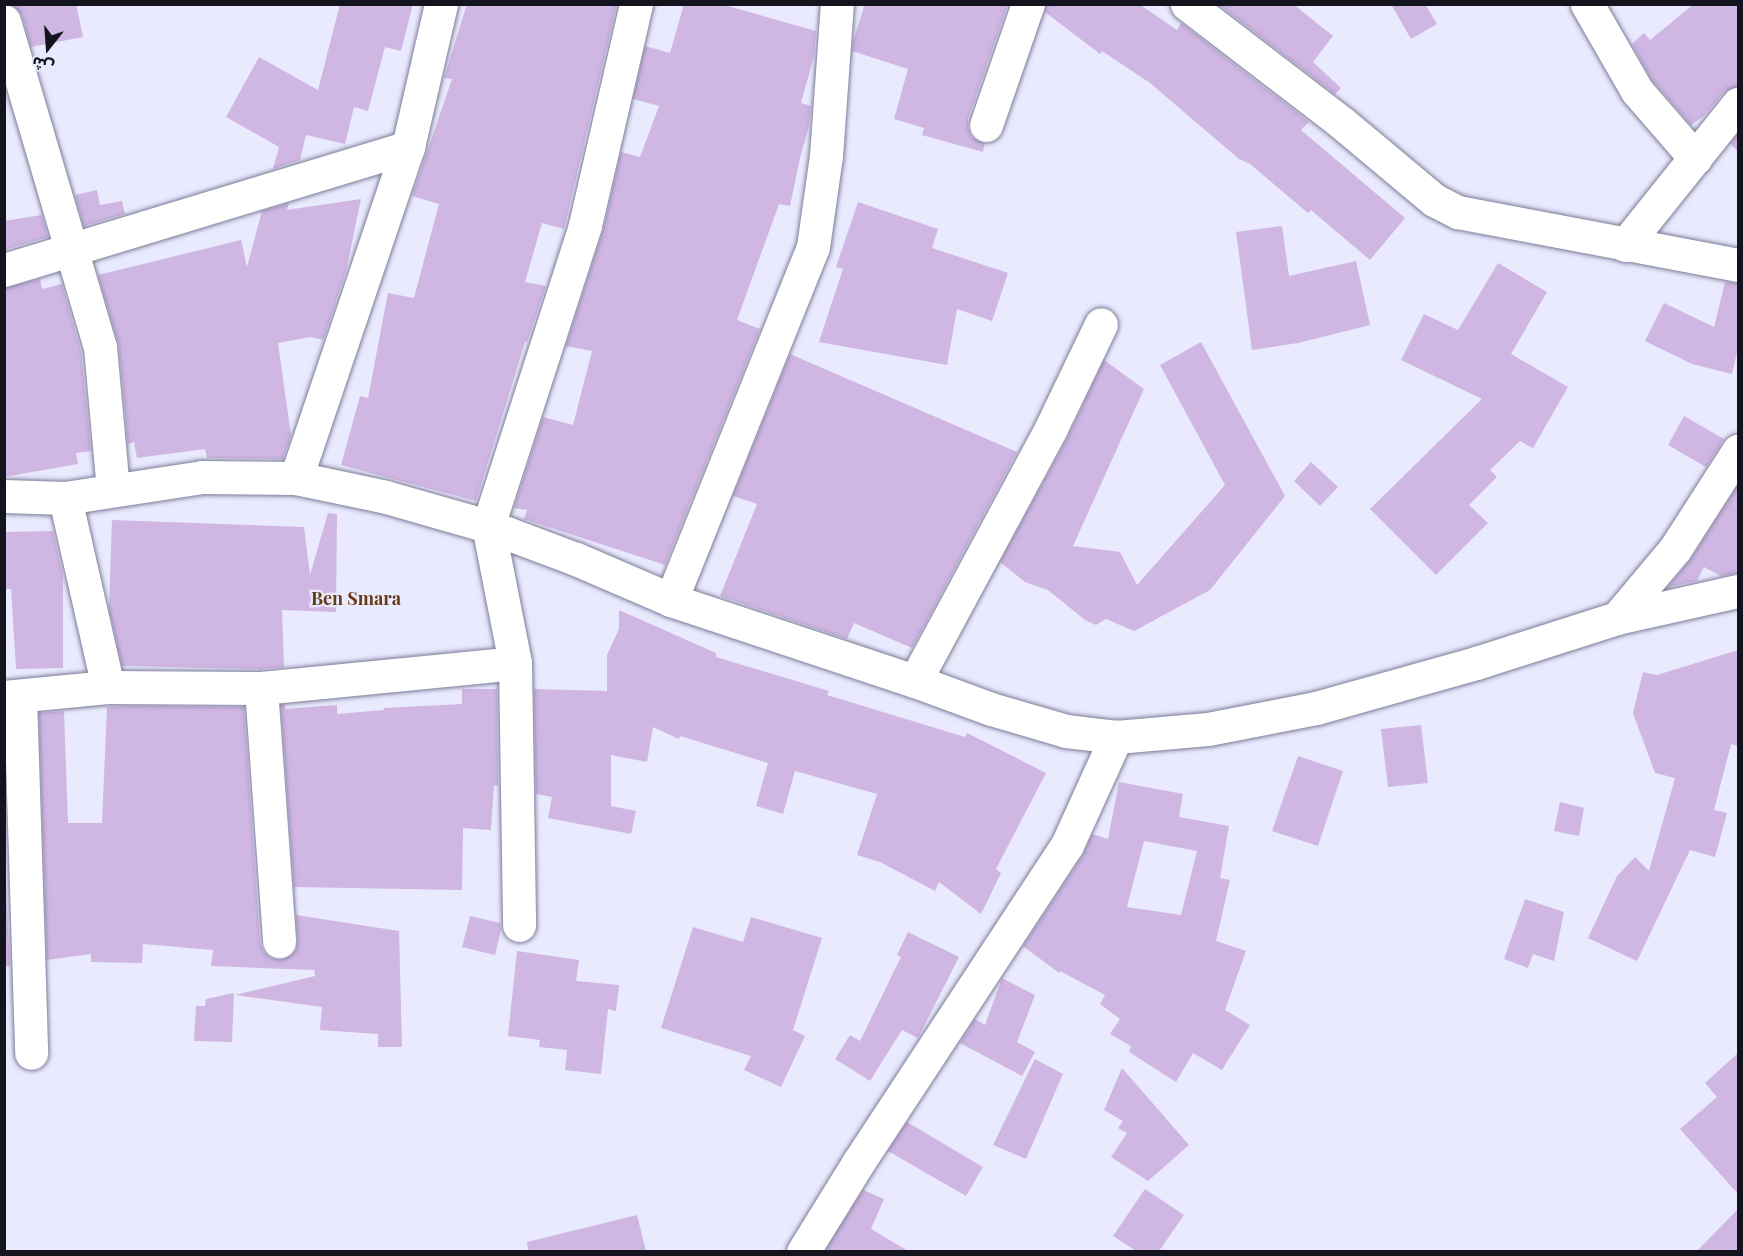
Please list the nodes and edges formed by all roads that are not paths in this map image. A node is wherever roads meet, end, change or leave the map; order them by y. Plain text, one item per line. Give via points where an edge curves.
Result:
1 (441, 4) edge
2 (636, 4) edge
3 (837, 4) edge
4 (1028, 4) edge
5 (1187, 4) edge
6 (1587, 4) edge
7 (4, 21) edge
8 (1738, 104) edge
9 (986, 125) dead end
10 (408, 147) junction
11 (1695, 158) junction
12 (1625, 245) junction
13 (69, 249) junction
14 (1738, 265) edge
15 (4, 270) edge
16 (1101, 324) dead end
17 (1738, 451) edge
18 (296, 478) junction
19 (113, 489) junction
20 (4, 496) edge
21 (65, 498) junction
22 (488, 526) junction
23 (1738, 591) edge
24 (671, 600) junction
25 (1617, 618) junction
26 (515, 663) junction
27 (915, 681) junction
28 (108, 687) junction
29 (261, 688) junction
30 (12, 696) edge
31 (1116, 737) junction
32 (519, 925) dead end
33 (279, 941) dead end
34 (31, 1053) dead end
35 (803, 1251) edge

1 - 10 street
2 - 22 street via 585,225
3 - 24 street via 826,156 813,247
4 - 9 street
5 - 12 street via 1342,123 1434,200 1485,219
6 - 11 street via 1637,91
7 - 13 street
8 - 11 street
10 - 13 street
10 - 18 street
11 - 12 street
12 - 14 street
13 - 15 street
13 - 19 street via 100,347
16 - 27 street via 1051,428
17 - 25 street via 1675,549
18 - 19 street via 202,477
18 - 22 street via 386,497
19 - 21 street
20 - 21 street
21 - 28 street
22 - 24 street
22 - 26 street
23 - 25 street
24 - 27 street
25 - 31 street via 1316,708 1209,729
26 - 29 street
26 - 32 street
27 - 31 street via 1066,731
28 - 29 street
28 - 30 street
29 - 33 street
30 - 34 street
31 - 35 street via 1067,845

